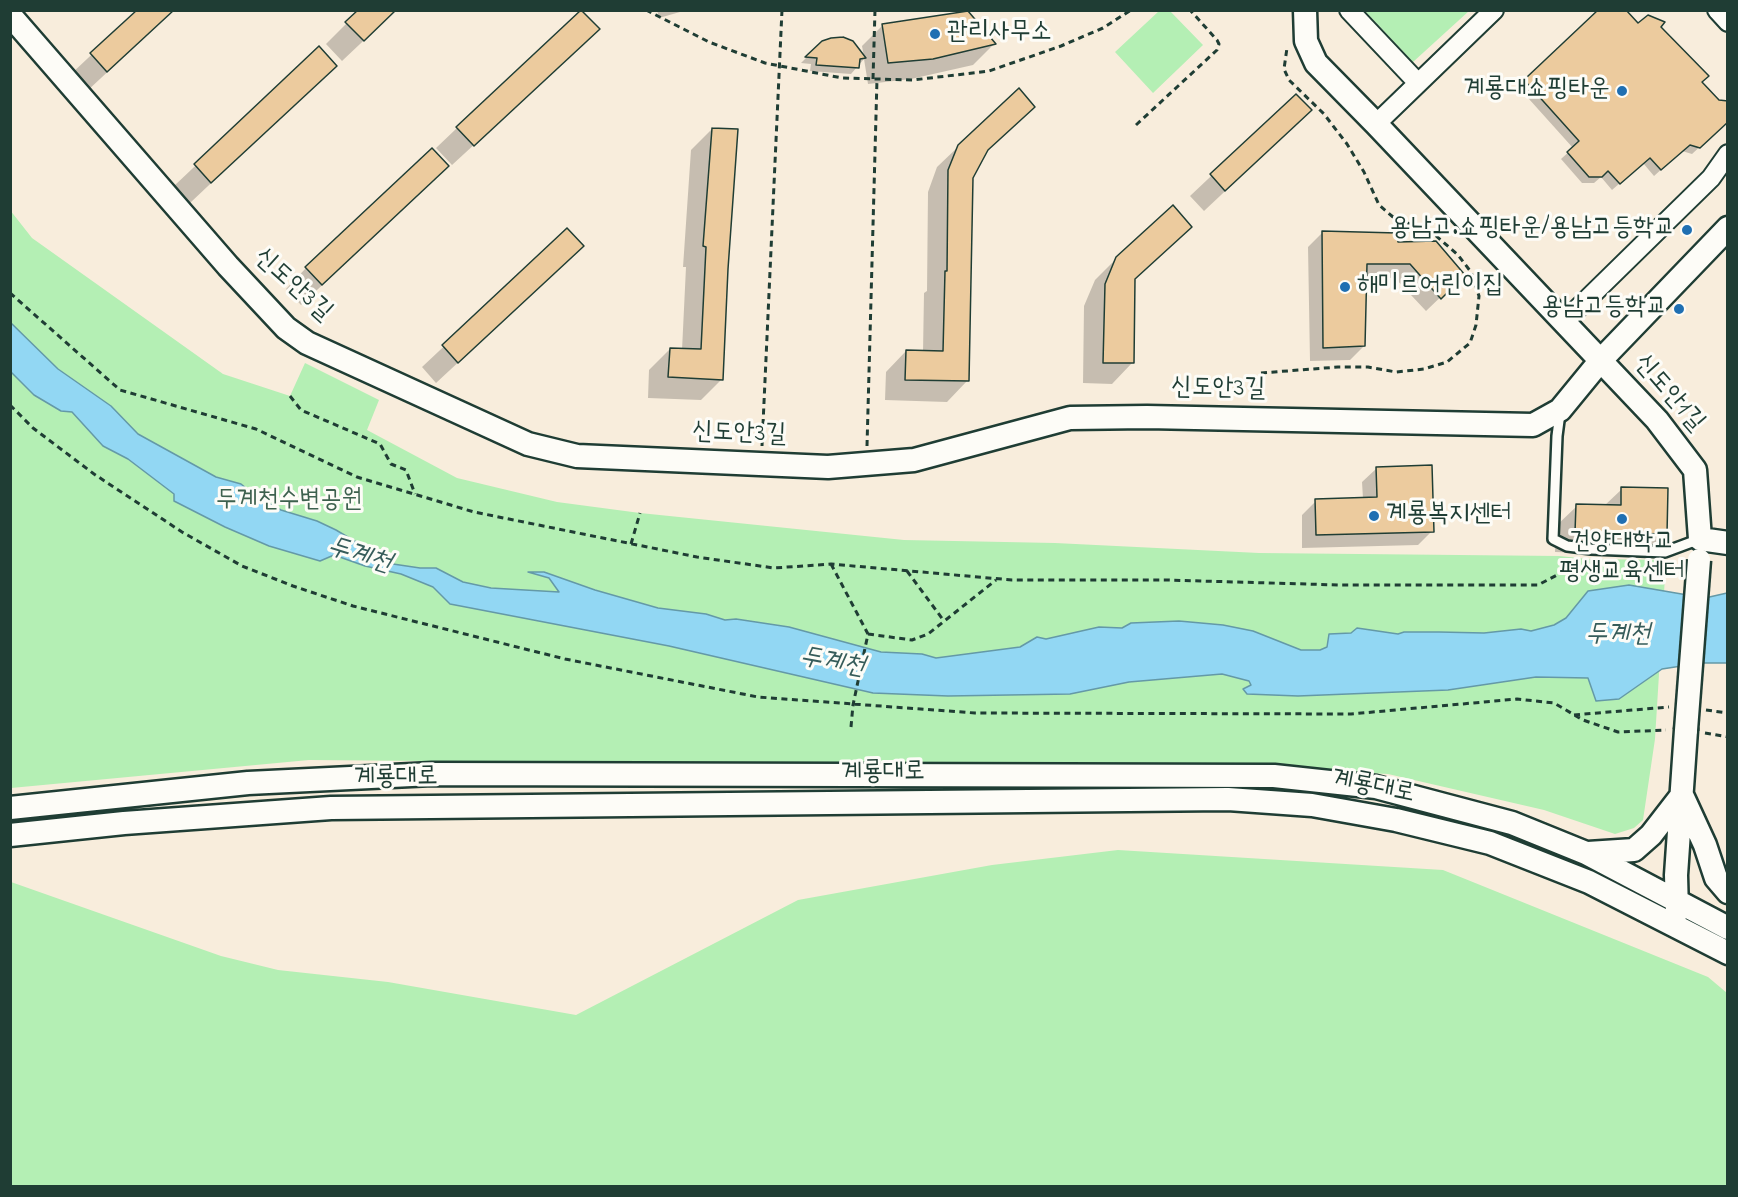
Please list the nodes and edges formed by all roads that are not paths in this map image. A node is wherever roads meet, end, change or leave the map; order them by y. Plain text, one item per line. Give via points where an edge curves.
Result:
1 (1305, 10) edge
2 (1349, 10) edge
3 (1494, 10) edge
4 (1717, 10) edge
5 (10, 15) edge
6 (1728, 22) edge
7 (1418, 83) junction
8 (1376, 124) junction
9 (1728, 154) edge
10 (1728, 228) edge
11 (1565, 321) junction
12 (1601, 360) junction
13 (1560, 410) junction
14 (1728, 543) edge
15 (1699, 549) junction
16 (1682, 795) junction
17 (10, 808) edge
18 (10, 835) edge
19 (1586, 853) junction
20 (1728, 892) edge
21 (1676, 902) junction
22 (1678, 926) junction
23 (1728, 928) edge
24 (1728, 952) edge

1 - 8 street via 1306,41 1316,63
2 - 7 street
3 - 7 street
4 - 6 street
5 - 13 street, 신도안3길 via 228,267 286,328 307,343 528,444 577,456 828,467 914,460 1070,418 1533,424
7 - 8 street
8 - 11 street
9 - 11 street via 1712,178
10 - 12 street, 신도안1길
11 - 12 street
12 - 13 street, 신도안3길
12 - 15 street, 신도안1길 via 1658,420 1695,470
13 - 15 lane via 1553,539 1591,549
14 - 15 street
15 - 16 street, 신도안1길, bridge
16 - 19 street via 1634,850
16 - 20 street via 1716,878
16 - 21 street
17 - 19 street, 계룡대로 via 248,783 432,774 1275,776 1376,787 1512,823
18 - 22 street, 계룡대로 via 331,808 1228,799 1312,805 1490,843 1589,882
19 - 21 street, 계룡대로
21 - 22 street
21 - 23 street, 계룡대로
22 - 24 street, 계룡대로

